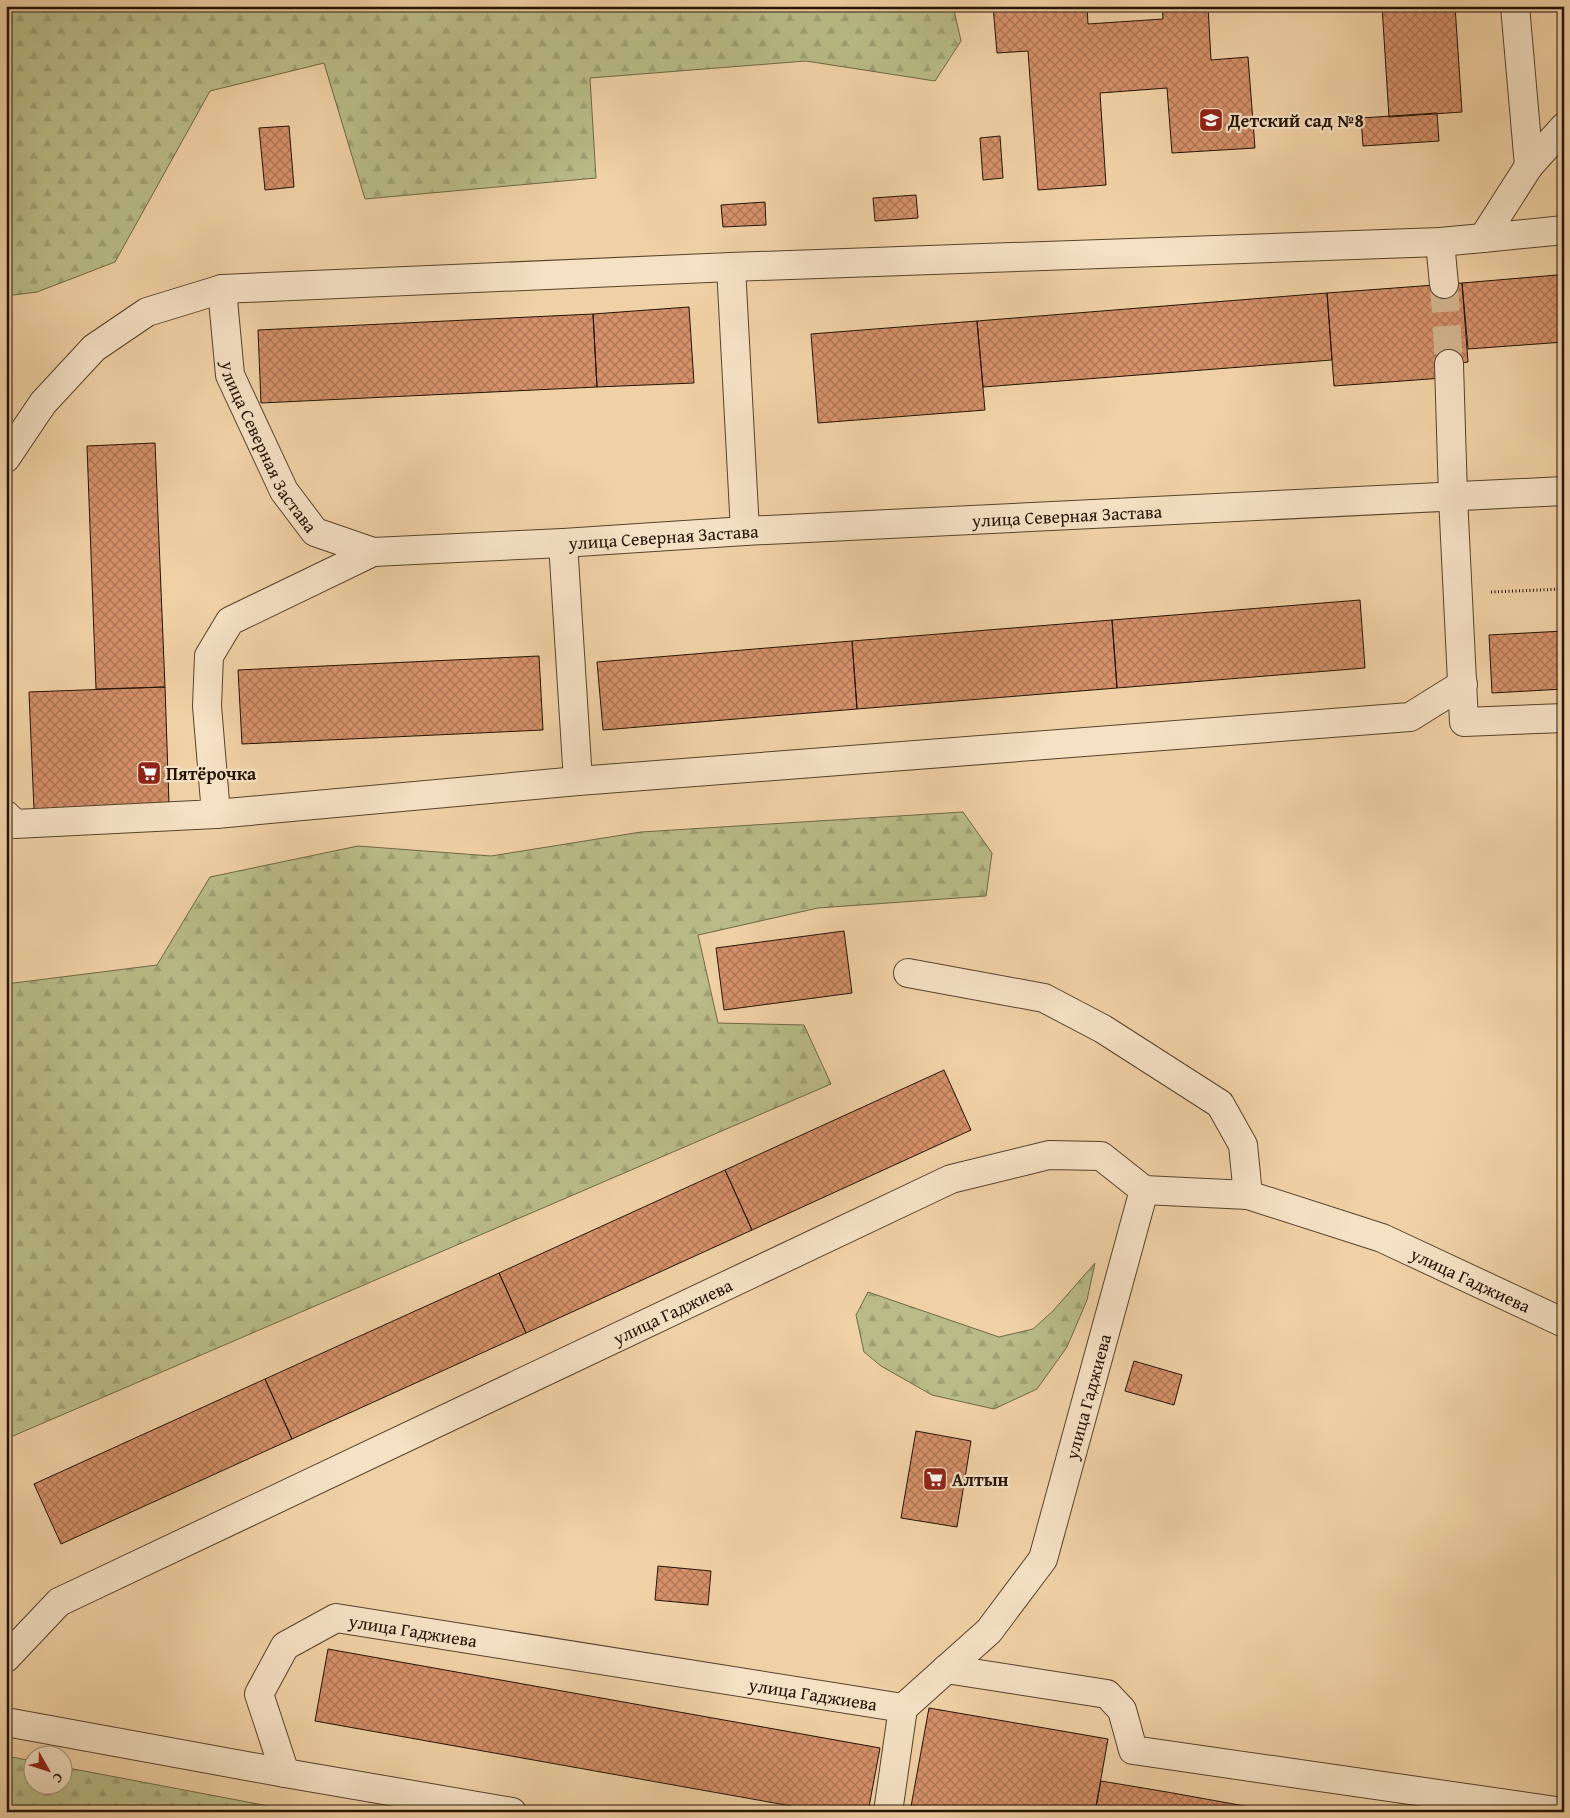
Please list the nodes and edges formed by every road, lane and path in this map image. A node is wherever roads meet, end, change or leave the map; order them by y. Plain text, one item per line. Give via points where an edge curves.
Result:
1 (1515, 6) edge
2 (1564, 127) edge
3 (1529, 166) junction
4 (1564, 230) edge
5 (1483, 238) junction
6 (1440, 242) junction
7 (731, 267) junction
8 (1444, 284) tunnel mouth
9 (222, 289) junction
10 (1449, 364) tunnel mouth
11 (6, 458) edge
12 (1564, 491) edge
13 (1453, 497) junction
14 (745, 531) junction
15 (563, 544) junction
16 (373, 552) junction
17 (1564, 589) edge
18 (1458, 593) junction
19 (1463, 684) junction
20 (1564, 718) edge
21 (578, 781) junction
22 (216, 814) junction
23 (6, 815) edge
24 (908, 973) dead end
25 (1144, 1190) junction
26 (1248, 1194) junction
27 (1564, 1323) edge
28 (6, 1658) edge
29 (946, 1669) junction
30 (903, 1708) junction
31 (6, 1722) edge
32 (285, 1773) junction
33 (512, 1812) edge
34 (888, 1812) edge
35 (1563, 1812) edge

1 - 3 street
2 - 3 street
3 - 5 street
4 - 5 street
5 - 6 street
6 - 7 street
6 - 8 street
7 - 9 street
7 - 14 street
9 - 11 street via 147,312 94,348 43,403
9 - 16 street, улица Северная Застава via 230,375 284,491 315,532
10 - 13 street
12 - 13 street, улица Северная Застава
13 - 14 street, улица Северная Застава
13 - 18 street
14 - 15 street, улица Северная Застава
15 - 16 street, улица Северная Застава
15 - 21 street
16 - 22 street via 230,621 209,656 208,706
17 - 18 path
18 - 19 street
19 - 20 street via 1464,722
19 - 21 street via 1410,717
21 - 22 street
22 - 23 street via 14,824
24 - 26 street via 1044,998 1103,1029 1220,1104 1243,1145
25 - 26 street, улица Гаджиева
25 - 28 street, улица Гаджиева via 1101,1156 1049,1155 951,1178 59,1602
25 - 29 street, улица Гаджиева via 1042,1559 989,1631
26 - 27 street, улица Гаджиева via 1382,1238
29 - 30 street, улица Гаджиева
29 - 35 street via 1107,1694 1122,1710 1133,1750
30 - 32 street, улица Гаджиева via 336,1618 285,1646 259,1694
30 - 34 street
31 - 32 street
32 - 33 street

